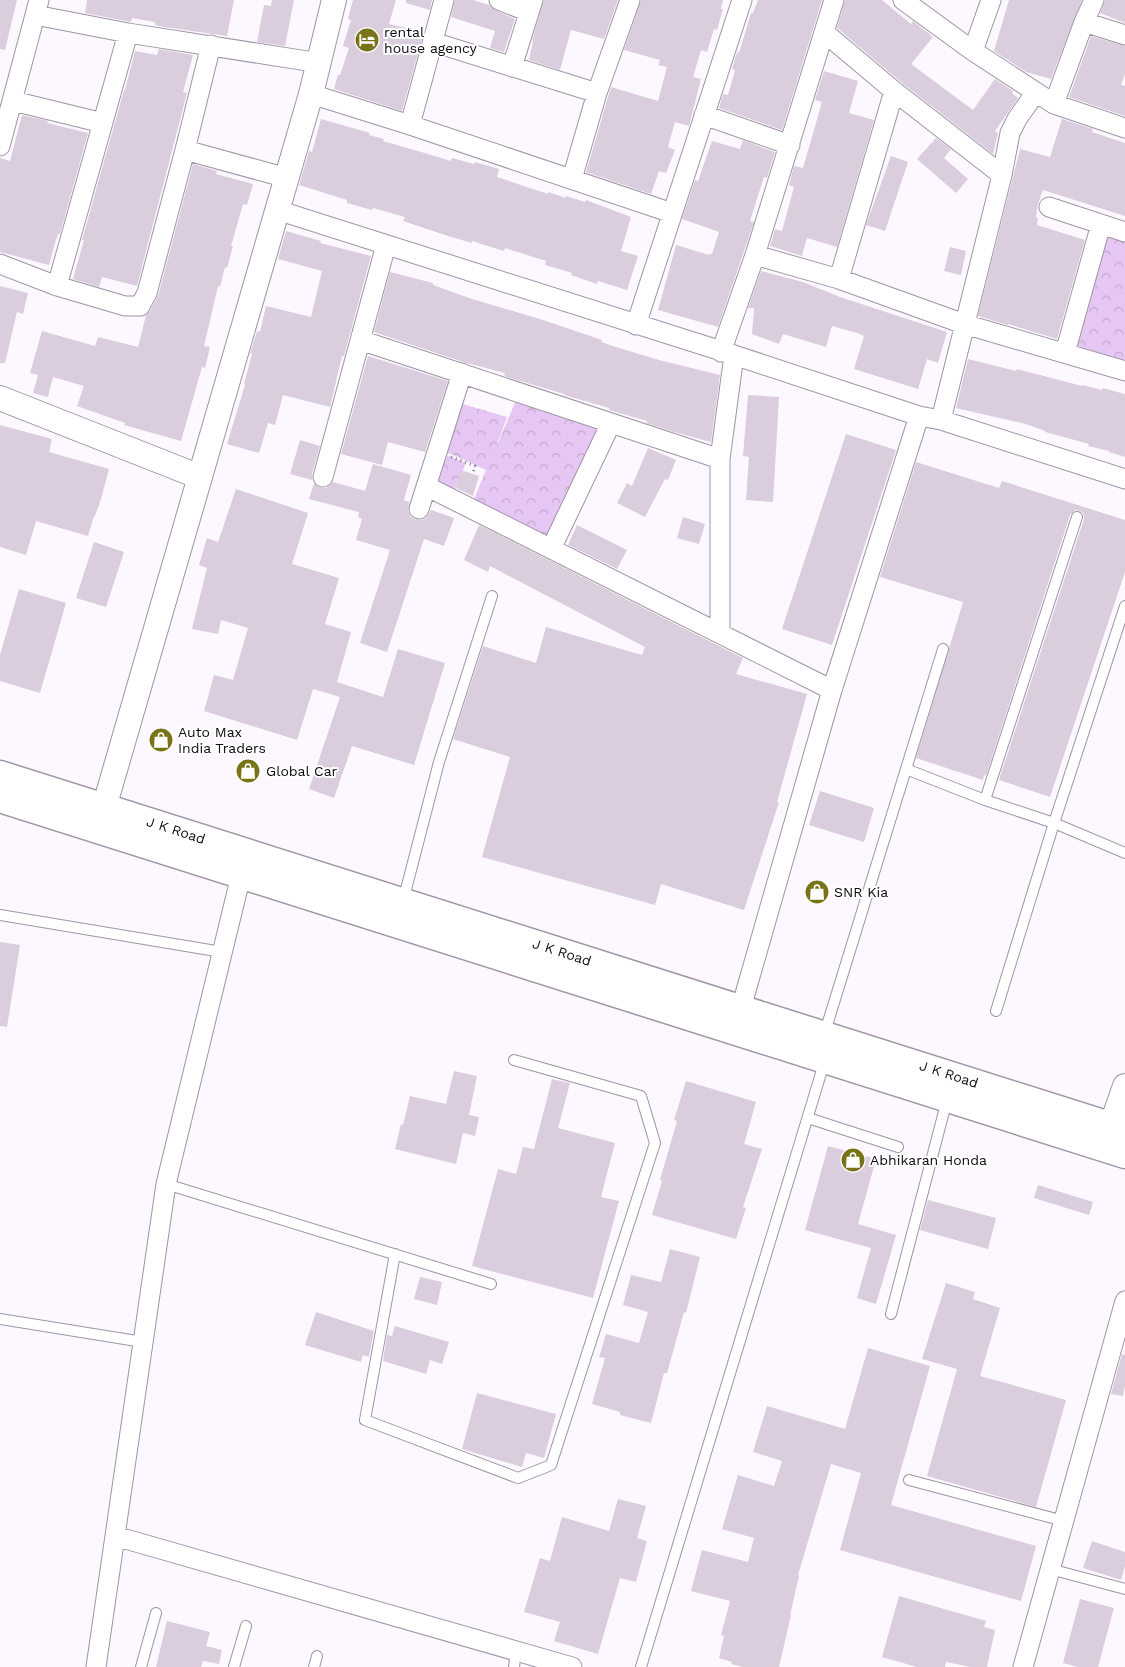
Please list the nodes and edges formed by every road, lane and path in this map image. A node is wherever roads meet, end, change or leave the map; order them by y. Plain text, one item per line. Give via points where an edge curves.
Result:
1 (334, 0) edge
2 (444, 0) edge
3 (499, 0) edge
4 (630, 0) edge
5 (742, 0) edge
6 (834, 0) edge
7 (903, 0) edge
8 (991, 0) edge
9 (1094, 0) edge
10 (531, 6) edge
11 (37, 7) edge
12 (1084, 22) junction
13 (128, 33) junction
14 (825, 33) junction
15 (1125, 35) edge
16 (433, 42) junction
17 (211, 45) junction
18 (973, 51) junction
19 (320, 63) junction
20 (512, 67) junction
21 (894, 91) junction
22 (1036, 92) junction
23 (597, 93) junction
24 (311, 94) junction
25 (13, 101) junction
26 (1054, 104) junction
27 (704, 115) junction
28 (103, 123) junction
29 (410, 125) junction
30 (1125, 128) edge
31 (790, 145) junction
32 (0, 146) edge
33 (185, 150) junction
34 (1002, 175) junction
35 (287, 178) junction
36 (572, 179) junction
37 (1049, 207) dead end
38 (277, 210) junction
39 (672, 213) junction
40 (1101, 224) junction
41 (1125, 232) edge
42 (386, 245) junction
43 (755, 255) junction
44 (0, 264) edge
45 (839, 279) junction
46 (57, 286) junction
47 (964, 324) junction
48 (636, 325) junction
49 (360, 340) junction
50 (728, 353) junction
51 (1065, 353) junction
52 (1125, 371) edge
53 (462, 373) junction
54 (0, 398) edge
55 (919, 416) junction
56 (941, 420) junction
57 (611, 423) junction
58 (454, 459) dead end
59 (720, 459) junction
60 (473, 473) dead end
61 (200, 477) junction
62 (323, 477) dead end
63 (1125, 480) edge
64 (426, 486) junction
65 (419, 509) dead end
66 (1077, 517) dead end
67 (551, 549) junction
68 (492, 596) dead end
69 (1125, 606) edge
70 (720, 633) junction
71 (943, 649) dead end
72 (832, 690) junction
73 (906, 769) junction
74 (0, 774) edge
75 (0, 798) edge
76 (985, 800) junction
77 (101, 818) junction
78 (1054, 823) junction
79 (1125, 853) edge
80 (244, 864) junction
81 (403, 902) junction
82 (0, 915) edge
83 (222, 952) junction
84 (996, 1011) dead end
85 (750, 1020) junction
86 (828, 1046) junction
87 (514, 1060) dead end
88 (1125, 1086) edge
89 (948, 1099) junction
90 (808, 1118) junction
91 (1116, 1140) edge
92 (898, 1147) dead end
93 (166, 1184) junction
94 (395, 1254) junction
95 (491, 1284) dead end
96 (1125, 1301) edge
97 (891, 1314) dead end
98 (0, 1319) edge
99 (143, 1342) junction
100 (909, 1480) dead end
101 (1064, 1521) junction
102 (115, 1536) junction
103 (1050, 1569) junction
104 (1125, 1589) edge
105 (156, 1613) dead end
106 (246, 1626) dead end
107 (317, 1656) dead end
108 (515, 1659) edge
109 (96, 1667) edge
110 (141, 1667) edge
111 (234, 1667) edge
112 (314, 1667) edge
113 (572, 1667) edge
114 (641, 1667) edge
115 (1023, 1667) edge

1 - 19 street
2 - 16 street
3 - 10 street
4 - 23 street
5 - 27 street
6 - 14 street
7 - 18 street
8 - 18 street
9 - 12 street
10 - 20 street
11 - 13 street
11 - 25 street
12 - 15 street
12 - 26 street
13 - 17 street
13 - 28 street
14 - 21 street
14 - 31 street
16 - 20 street
16 - 29 street
17 - 19 street
17 - 33 street
18 - 22 street
19 - 24 street
20 - 23 street
21 - 34 street
21 - 45 street
22 - 26 street
22 - 34 street via 1010,133
23 - 36 street
24 - 29 street
24 - 35 street
25 - 28 street
25 - 32 street
26 - 30 street
27 - 31 street
27 - 39 street
28 - 46 street
29 - 36 street
31 - 43 street
33 - 35 street
33 - 46 street via 147,293 140,306 124,306
34 - 47 street
35 - 38 street
36 - 39 street
37 - 40 street
38 - 42 street
38 - 61 street
39 - 48 street
40 - 41 street
40 - 51 street
42 - 48 street
42 - 49 street
43 - 45 street
43 - 50 street
44 - 46 street
45 - 47 street
47 - 51 street
47 - 56 street
48 - 50 street
49 - 53 street
49 - 62 street
50 - 55 street
50 - 59 street
51 - 52 street
53 - 57 street
53 - 64 street
54 - 61 street
55 - 56 street
55 - 72 street
56 - 63 street
57 - 59 street
57 - 67 street
58 - 60 path via 475,466
59 - 70 street
61 - 77 street
64 - 65 street
64 - 67 street
66 - 76 lane
67 - 70 street
68 - 81 lane via 439,762
69 - 78 lane
70 - 72 street
71 - 73 lane
72 - 85 street
73 - 76 lane
73 - 86 lane
74 - 77 main road, J K Road
75 - 77 main road, J K Road
76 - 78 lane
77 - 80 main road, J K Road
78 - 79 lane
78 - 84 lane
80 - 81 main road, J K Road
80 - 83 street
80 - 85 main road, J K Road
81 - 85 main road, J K Road
82 - 83 lane
83 - 93 street
85 - 86 main road, J K Road
86 - 89 main road, J K Road
86 - 90 lane
86 - 91 main road, J K Road
87 - 94 lane via 641,1096 655,1143 550,1465 518,1478 365,1420
88 - 91 street
89 - 91 main road, J K Road
89 - 97 lane
90 - 92 lane
90 - 114 lane
93 - 94 lane
93 - 99 street
94 - 95 lane
96 - 101 street
98 - 99 lane
99 - 102 street
100 - 101 lane
101 - 103 street
102 - 108 street
102 - 109 street
103 - 104 lane
103 - 115 street
105 - 110 lane
106 - 111 lane
107 - 112 lane
108 - 113 street

